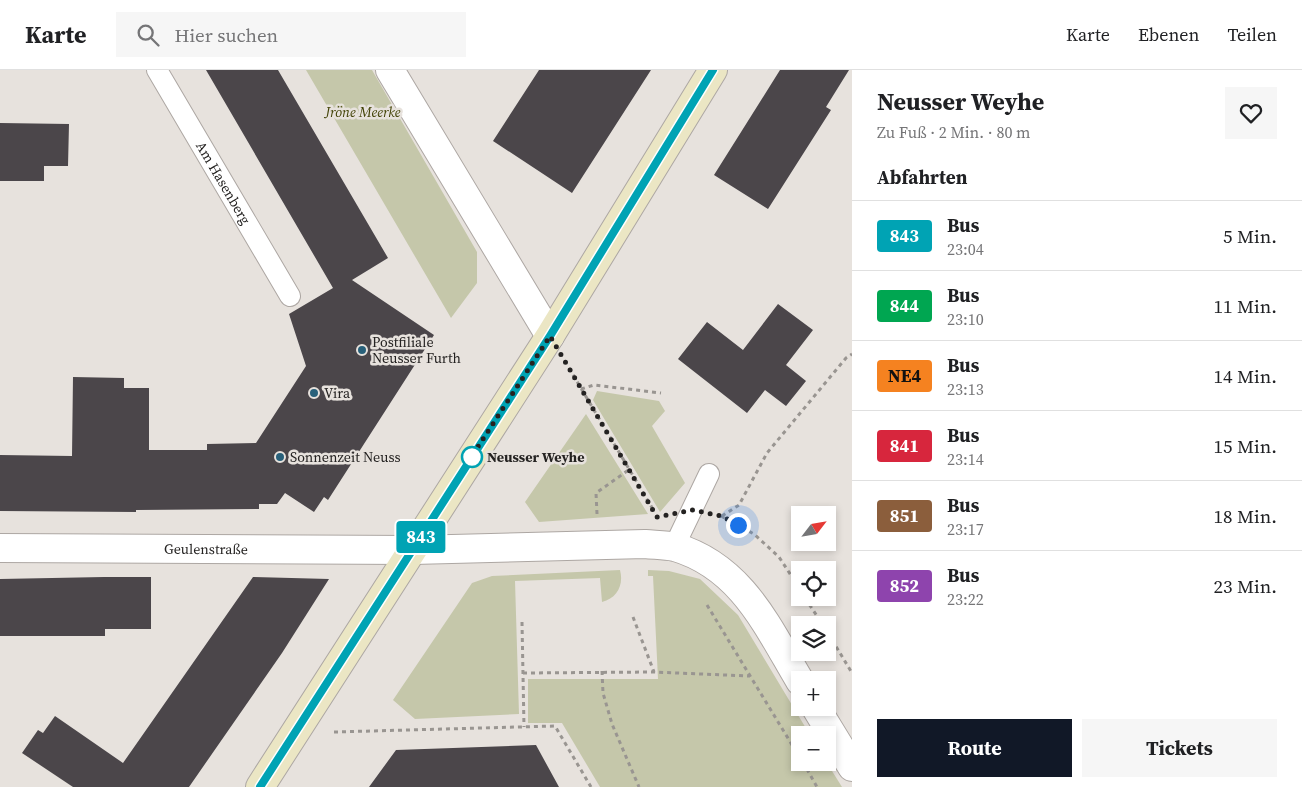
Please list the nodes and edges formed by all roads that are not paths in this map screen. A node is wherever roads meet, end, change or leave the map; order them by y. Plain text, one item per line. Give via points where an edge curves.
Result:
1 (157, 70) edge
2 (390, 70) edge
3 (714, 70) edge
4 (290, 296) dead end
5 (550, 336) junction
6 (709, 474) dead end
7 (674, 547) junction
8 (0, 548) edge
9 (413, 550) junction
10 (794, 671) edge
11 (821, 716) edge
12 (852, 767) edge
13 (260, 787) edge

1 - 4 lane, Am Hasenberg
2 - 5 street
3 - 5 main road
5 - 9 main road
6 - 7 lane
7 - 9 street via 645,544
7 - 10 street via 706,560 731,578 751,600
8 - 9 street, Geulenstraße
9 - 13 main road
11 - 12 street

